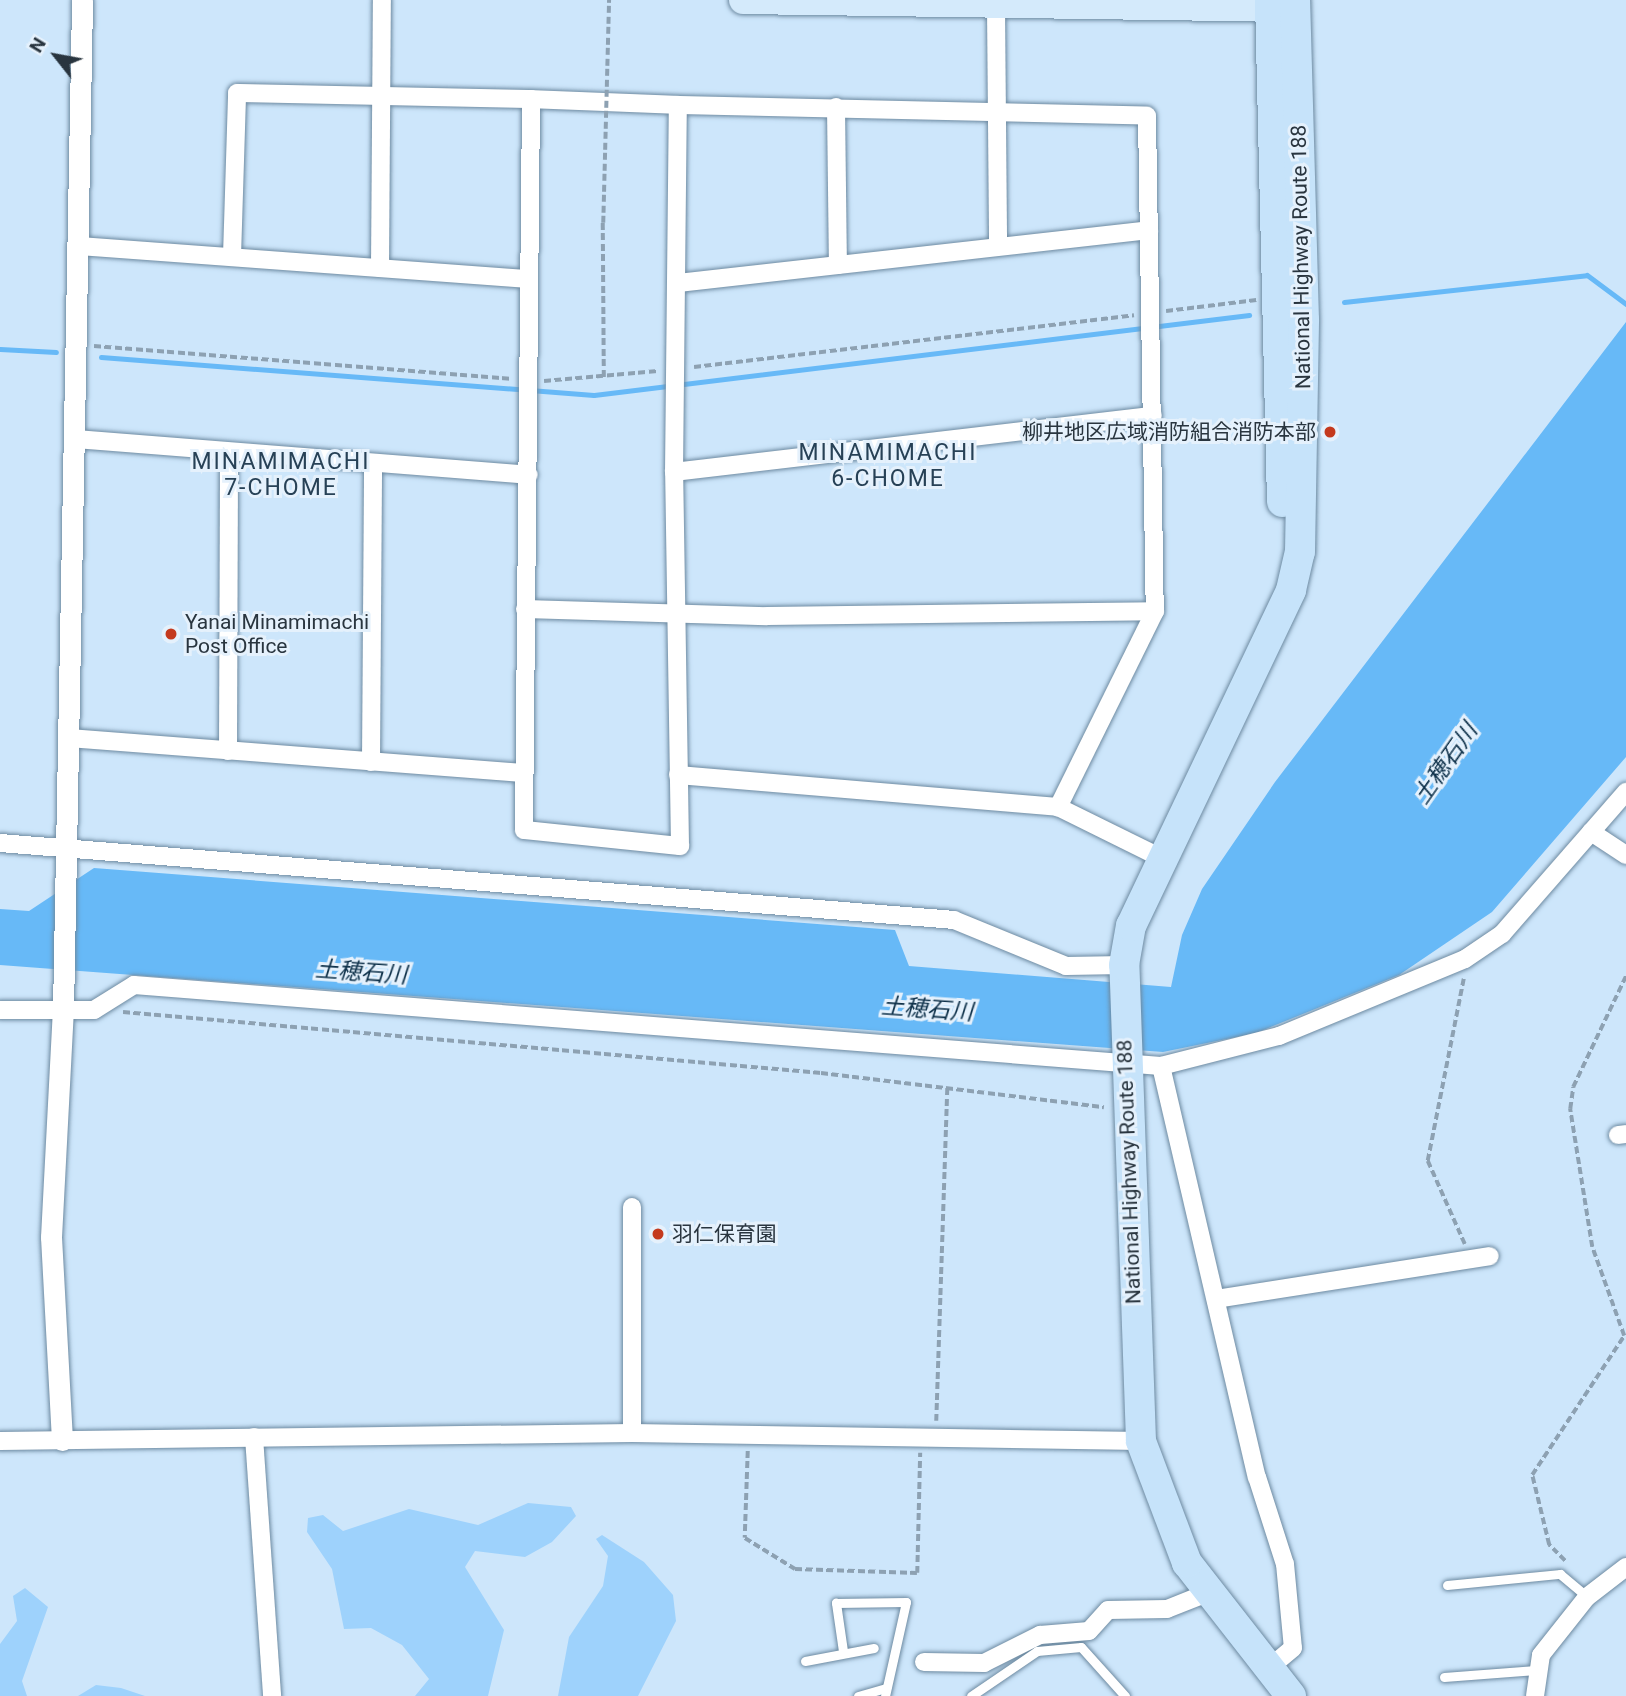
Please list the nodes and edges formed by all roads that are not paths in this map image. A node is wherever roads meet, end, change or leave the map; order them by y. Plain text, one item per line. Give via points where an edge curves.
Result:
1 (82, 0) edge
2 (382, 0) edge
3 (743, 0) edge
4 (996, 4) edge
5 (1282, 4) edge
6 (381, 96) junction
7 (531, 99) junction
8 (678, 104) junction
9 (835, 107) junction
10 (1000, 112) junction
11 (1149, 230) junction
12 (998, 245) junction
13 (78, 246) junction
14 (232, 256) junction
15 (838, 265) junction
16 (380, 268) junction
17 (527, 279) junction
18 (678, 283) junction
19 (1153, 416) junction
20 (75, 439) junction
21 (229, 453) junction
22 (373, 465) junction
23 (674, 472) junction
24 (529, 475) junction
25 (525, 609) junction
26 (1155, 611) junction
27 (678, 613) junction
28 (68, 738) junction
29 (228, 751) junction
30 (371, 761) junction
31 (524, 773) junction
32 (678, 775) junction
33 (1626, 792) edge
34 (1058, 807) junction
35 (1591, 832) junction
36 (0, 843) edge
37 (64, 845) junction
38 (1626, 855) edge
39 (1161, 858) junction
40 (1124, 970) junction
41 (0, 1010) edge
42 (62, 1011) junction
43 (1126, 1060) junction
44 (1161, 1066) junction
45 (632, 1207) dead end
46 (1490, 1256) dead end
47 (1216, 1299) junction
48 (632, 1433) junction
49 (254, 1437) junction
50 (62, 1440) junction
51 (0, 1441) edge
52 (1141, 1441) junction
53 (1626, 1567) edge
54 (1447, 1585) dead end
55 (1207, 1593) junction
56 (1587, 1597) junction
57 (874, 1648) dead end
58 (843, 1651) junction
59 (805, 1661) dead end
60 (924, 1662) dead end
61 (1268, 1669) junction
62 (1536, 1670) junction
63 (1444, 1678) dead end
64 (886, 1692) edge
65 (272, 1696) edge
66 (858, 1696) edge
67 (971, 1696) edge
68 (1125, 1696) edge
69 (1291, 1696) edge
70 (1535, 1696) edge

1 - 13 street
2 - 6 street
3 - 4 main road
4 - 5 main road
4 - 10 street
5 - 39 highway, National Highway Route 188 via 1304,320 1300,552 1291,590
6 - 7 street
6 - 14 street via 237,93
6 - 16 street
7 - 8 street
7 - 17 street
8 - 9 street
8 - 18 street
9 - 10 street
9 - 15 street
10 - 11 street via 1147,116
10 - 12 street
11 - 12 street
11 - 19 street
12 - 15 street
13 - 14 street
13 - 20 street
14 - 16 street
15 - 18 street
16 - 17 street
17 - 24 street
18 - 23 street
19 - 23 street
19 - 26 street
20 - 21 street
20 - 28 street
21 - 22 street
21 - 29 street
22 - 24 street
22 - 30 street
23 - 27 street
24 - 25 street
25 - 27 street
25 - 31 street
26 - 27 street
26 - 34 street
27 - 32 street
28 - 29 street
28 - 37 street
29 - 30 street
30 - 31 street
31 - 32 street via 524,830 680,846
32 - 34 street
33 - 35 street
34 - 39 street
35 - 38 street
35 - 44 street via 1502,934 1465,959 1279,1036
36 - 37 street
37 - 40 street via 954,919 1066,966
37 - 42 street
39 - 40 highway, National Highway Route 188 via 1131,926
40 - 43 highway, National Highway Route 188
41 - 42 street
42 - 43 street via 107,1003 135,985
42 - 50 street via 51,1237
43 - 44 street
43 - 52 highway, National Highway Route 188
44 - 47 street
45 - 48 street
46 - 47 street
47 - 61 street via 1257,1477 1285,1564 1293,1648
48 - 49 street
48 - 52 street
49 - 50 street
49 - 65 street
50 - 51 street
52 - 55 highway, National Highway Route 188 via 1169,1529
53 - 56 street
54 - 56 lane via 1560,1574
55 - 60 street via 1167,1609 1108,1610 1089,1631 1040,1635 984,1663
55 - 61 highway, National Highway Route 188
56 - 62 street
57 - 58 lane
58 - 59 lane
58 - 64 lane via 836,1603 906,1602
61 - 69 highway, National Highway Route 188
62 - 63 lane
62 - 70 street
64 - 66 lane
67 - 68 lane via 1037,1651 1081,1647

